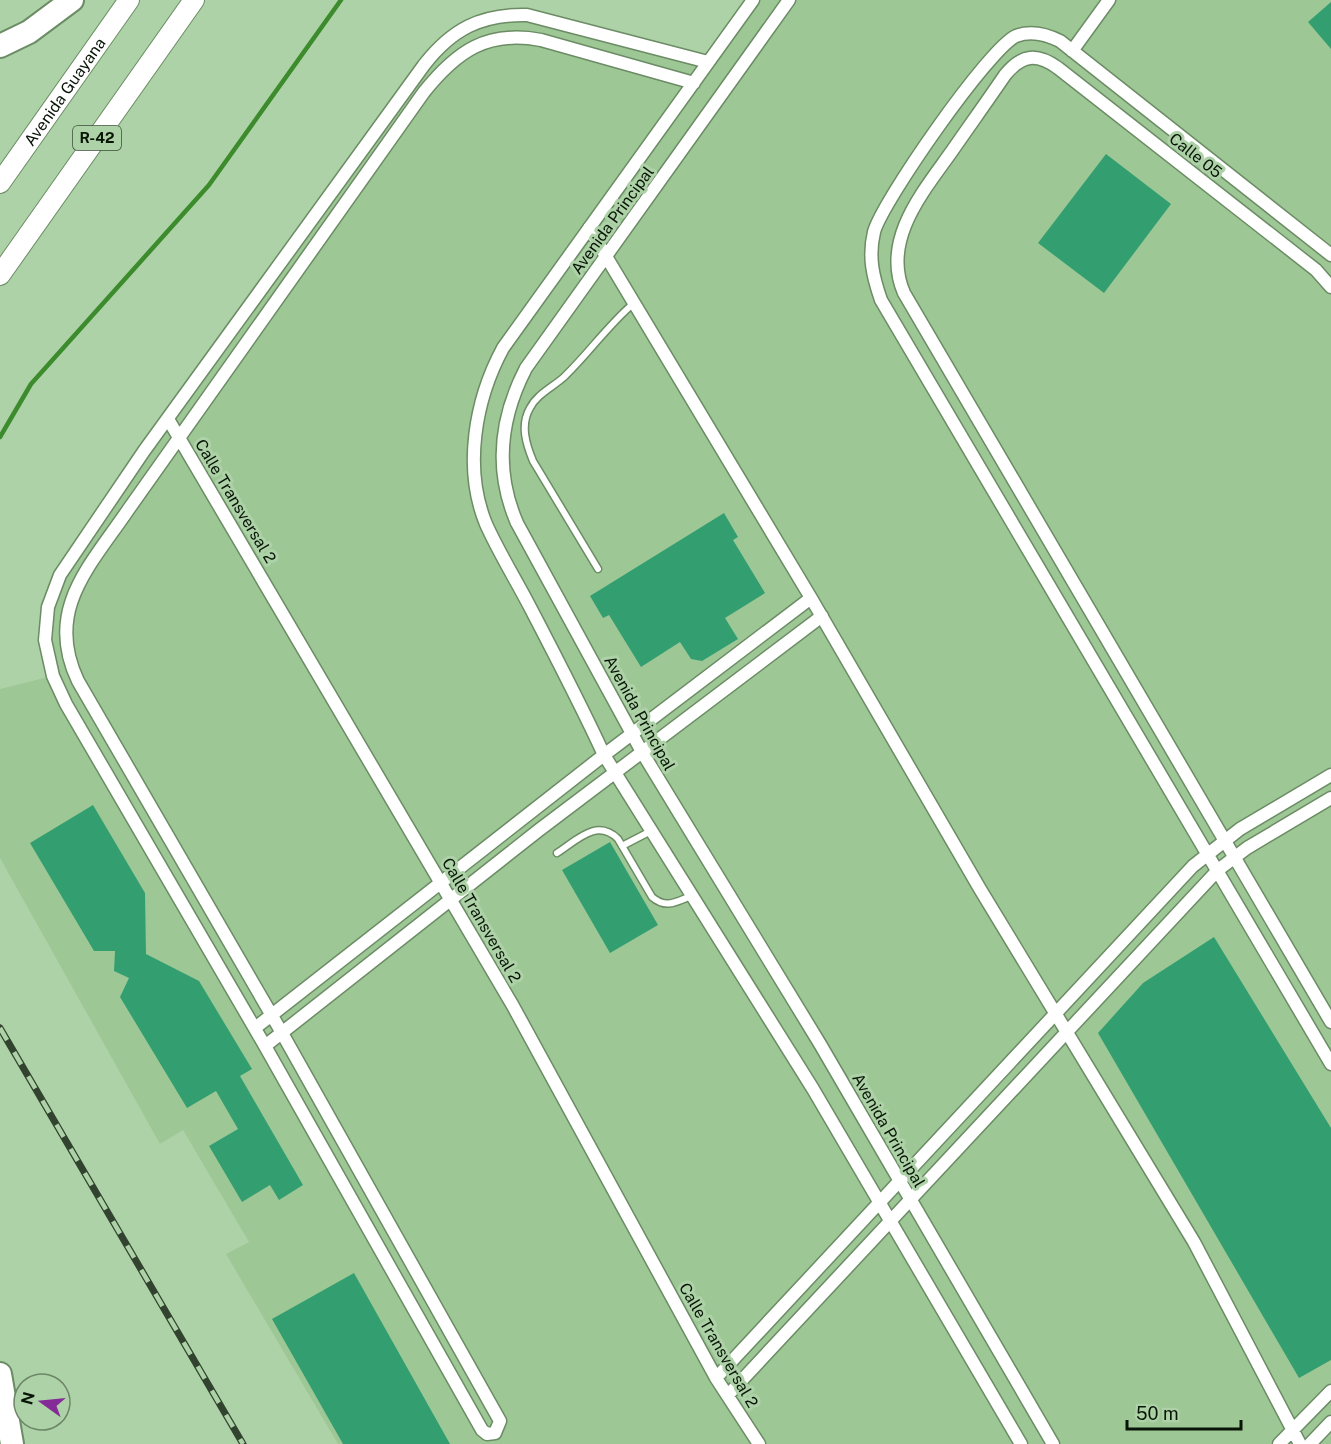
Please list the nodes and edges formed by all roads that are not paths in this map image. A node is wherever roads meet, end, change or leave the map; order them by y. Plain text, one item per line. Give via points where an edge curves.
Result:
1 (72, 0) edge
2 (129, 0) edge
3 (194, 0) edge
4 (753, 0) edge
5 (789, 0) edge
6 (1109, 0) edge
7 (0, 46) edge
8 (1072, 51) junction
9 (708, 62) junction
10 (694, 83) junction
11 (1172, 130) junction
12 (1159, 146) junction
13 (0, 183) edge
14 (589, 228) junction
15 (607, 255) junction
16 (1331, 255) edge
17 (0, 275) edge
18 (1331, 287) edge
19 (635, 303) junction
20 (947, 368) junction
21 (927, 378) junction
22 (168, 419) junction
23 (179, 437) junction
24 (1002, 460) junction
25 (983, 473) junction
26 (598, 569) dead end
27 (812, 598) junction
28 (822, 616) junction
29 (67, 656) junction
30 (48, 658) junction
31 (632, 734) junction
32 (642, 752) junction
33 (604, 755) junction
34 (122, 758) junction
35 (104, 770) junction
36 (615, 772) junction
37 (1331, 775) edge
38 (1331, 798) edge
39 (651, 831) junction
40 (1225, 839) junction
41 (622, 846) junction
42 (557, 853) dead end
43 (1208, 853) junction
44 (1235, 856) junction
45 (1218, 870) junction
46 (442, 883) junction
47 (691, 896) junction
48 (451, 899) junction
49 (210, 910) junction
50 (192, 922) junction
51 (1056, 1014) junction
52 (271, 1015) junction
53 (1331, 1022) edge
54 (255, 1028) junction
55 (282, 1033) junction
56 (1067, 1033) junction
57 (265, 1047) junction
58 (1331, 1064) edge
59 (899, 1180) junction
60 (911, 1201) junction
61 (879, 1202) junction
62 (891, 1222) junction
63 (807, 1279) junction
64 (821, 1298) junction
65 (0, 1374) edge
66 (716, 1378) junction
67 (1331, 1391) edge
68 (728, 1395) junction
69 (1331, 1422) edge
70 (1292, 1430) junction
71 (12, 1444) edge
72 (759, 1444) edge
73 (1021, 1444) edge
74 (1053, 1444) edge
75 (1279, 1444) edge
76 (1300, 1444) edge
77 (1310, 1444) edge

1 - 7 highway via 29,32
2 - 13 main road, Avenida Guayana
3 - 17 main road, R-42
4 - 9 street, Avenida Principal
5 - 15 street, Avenida Principal
6 - 8 street
8 - 11 street, Calle 05
8 - 21 street, Calle 05 via 1047,35 1030,33 1008,41 991,56 892,197 875,231 871,262 881,300
9 - 10 street, Avenida Principal
9 - 22 street via 527,15 489,19 451,35 410,84
10 - 14 street, Avenida Principal
10 - 23 street via 528,38 495,39 462,54 424,92
11 - 12 street
11 - 16 street, Calle 05
12 - 18 street, Calle 05 via 1316,270
12 - 20 street, Calle 05 via 1058,68 1034,56 1020,60 1005,75 918,200 901,237 896,264 900,283
14 - 15 street
14 - 33 street, Avenida Principal via 496,361 479,414 474,461 485,522
15 - 19 street
15 - 31 street, Avenida Principal via 536,352 517,386 503,435 502,470 504,489 517,523
19 - 26 lane via 611,323 562,378 536,399 524,428 533,461
19 - 27 street
20 - 21 street
20 - 24 street
21 - 25 street
22 - 23 street, Calle Transversal 2
22 - 30 street via 60,575 46,618
23 - 29 street via 74,591 65,625
23 - 46 street, Calle Transversal 2
24 - 25 street
24 - 40 street
25 - 43 street
27 - 28 street
27 - 31 street
28 - 32 street
28 - 51 street
29 - 30 street
29 - 34 street
30 - 35 street via 57,687
31 - 32 street, Avenida Principal
31 - 33 street
32 - 36 street
32 - 59 street, Avenida Principal
33 - 36 street, Avenida Principal
33 - 46 street
34 - 35 street
34 - 49 street
35 - 50 street
36 - 39 street, Avenida Principal
36 - 48 street
37 - 40 street
38 - 44 street
39 - 41 lane
39 - 47 street, Avenida Principal
40 - 43 street
40 - 44 street
41 - 42 lane via 611,832 593,830
41 - 47 lane via 658,903 674,903
43 - 45 street
43 - 51 street
44 - 45 street
44 - 53 street
45 - 56 street
45 - 58 street
46 - 48 street, Calle Transversal 2
46 - 52 street
47 - 61 street, Avenida Principal
48 - 55 street
48 - 66 street, Calle Transversal 2
49 - 50 street
49 - 52 street
50 - 54 street
51 - 56 street
51 - 59 street
52 - 54 street
52 - 55 street
54 - 57 street
55 - 57 street
55 - 57 street via 500,1421 495,1433 482,1430
56 - 60 street
56 - 70 street via 1194,1242
59 - 60 street, Avenida Principal
59 - 61 street
60 - 62 street
60 - 74 street, Avenida Principal
61 - 62 street, Avenida Principal
61 - 63 street
62 - 64 street
62 - 73 street, Avenida Principal
63 - 64 street
63 - 66 street
64 - 68 street
65 - 71 highway
66 - 68 street, Calle Transversal 2
67 - 70 street
68 - 72 street, Calle Transversal 2
69 - 77 street
70 - 75 street
70 - 76 street

